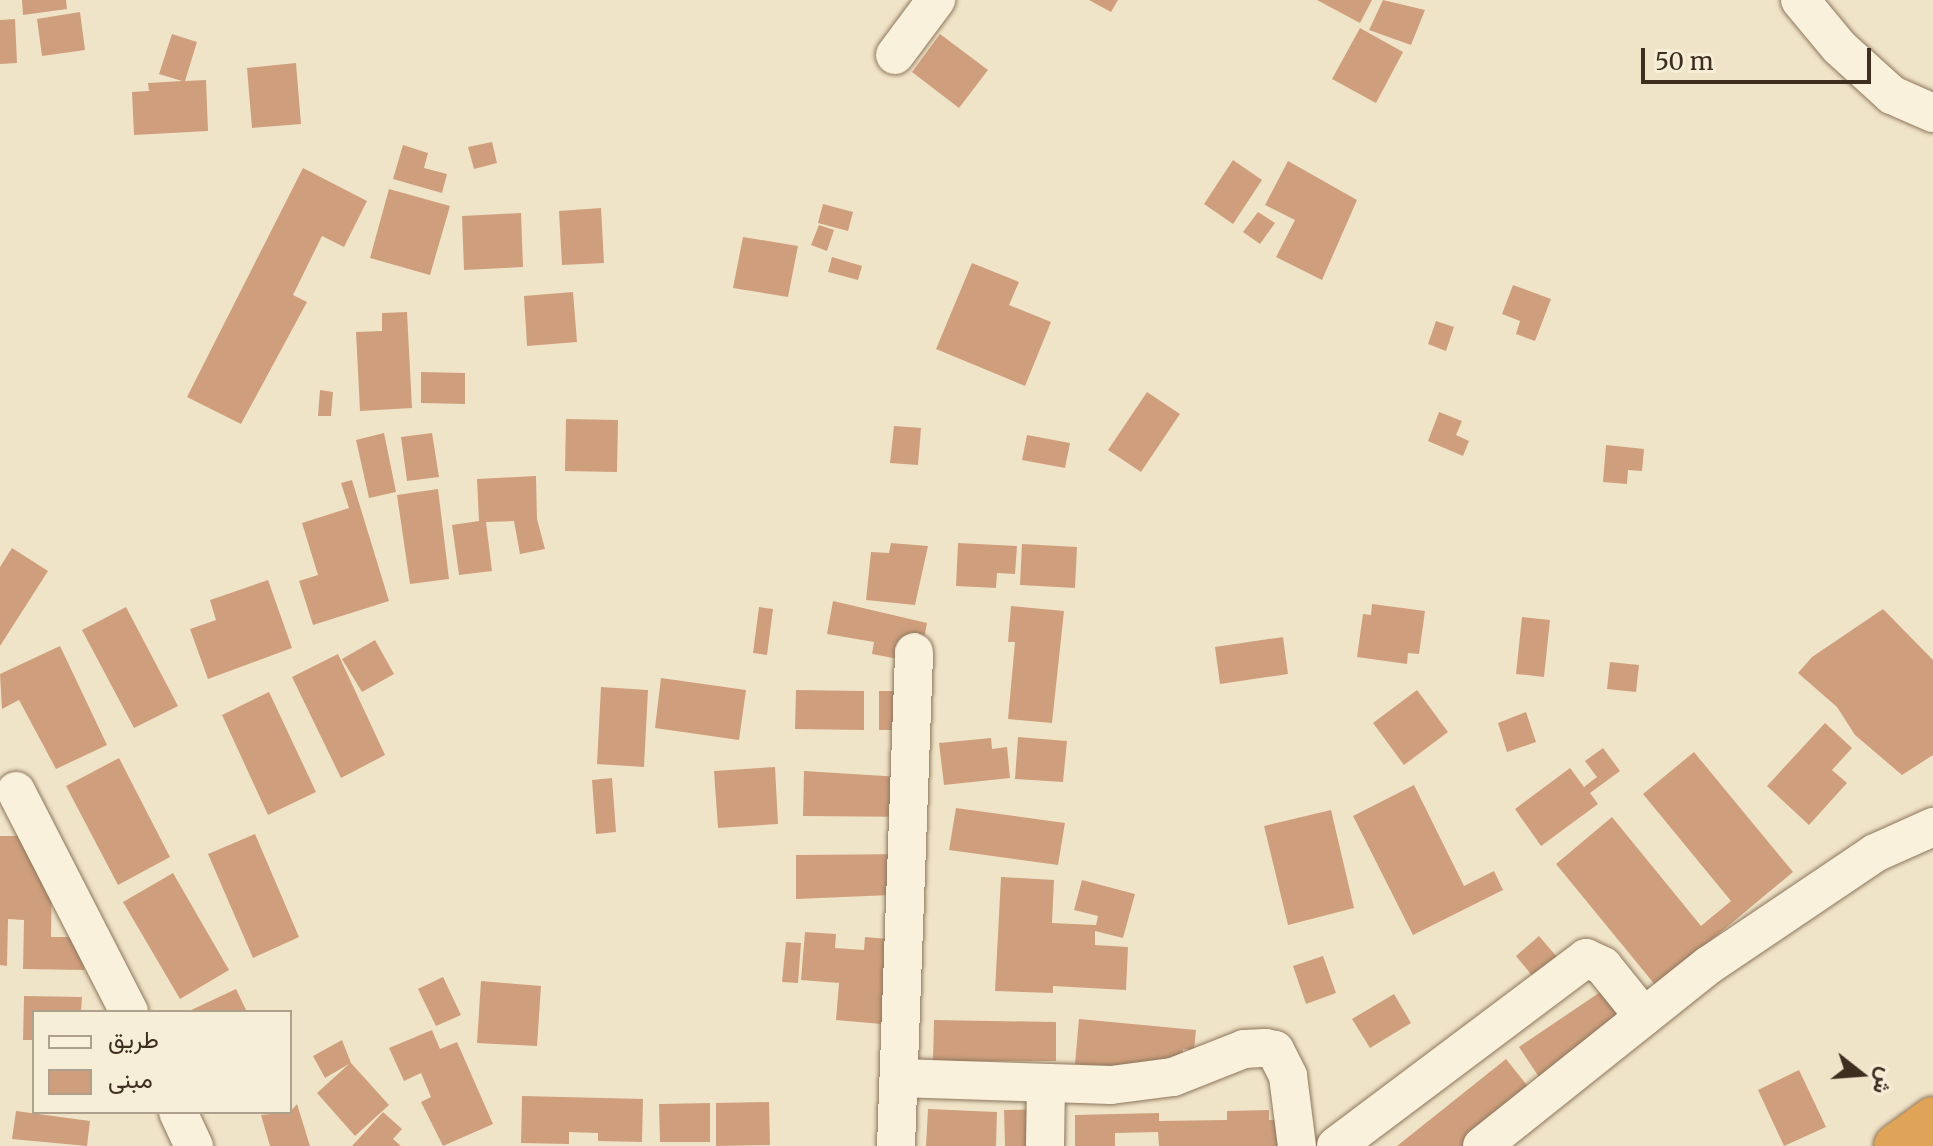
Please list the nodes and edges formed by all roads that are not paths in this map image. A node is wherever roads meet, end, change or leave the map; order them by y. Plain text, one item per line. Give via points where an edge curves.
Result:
1 (936, 0) edge
2 (1800, 0) edge
3 (895, 55) dead end
4 (1933, 113) edge
5 (914, 652) dead end
6 (16, 791) dead end
7 (1933, 827) edge
8 (128, 1010) edge
9 (1644, 1017) junction
10 (899, 1078) junction
11 (1046, 1083) junction
12 (179, 1114) edge
13 (1933, 1119) edge
14 (194, 1146) edge
15 (896, 1146) edge
16 (1045, 1146) edge
17 (1297, 1146) edge
18 (1336, 1146) edge
19 (1482, 1146) edge
20 (1896, 1146) edge

1 - 3 street
2 - 4 street via 1839,47 1892,95
5 - 10 street
6 - 8 street
7 - 9 street via 1875,853 1825,884
9 - 18 street via 1603,966 1586,958
9 - 19 street
10 - 11 street
10 - 15 street
11 - 16 street
11 - 17 street via 1111,1085 1173,1077 1244,1049 1275,1050 1288,1076
12 - 14 street
13 - 20 highway

